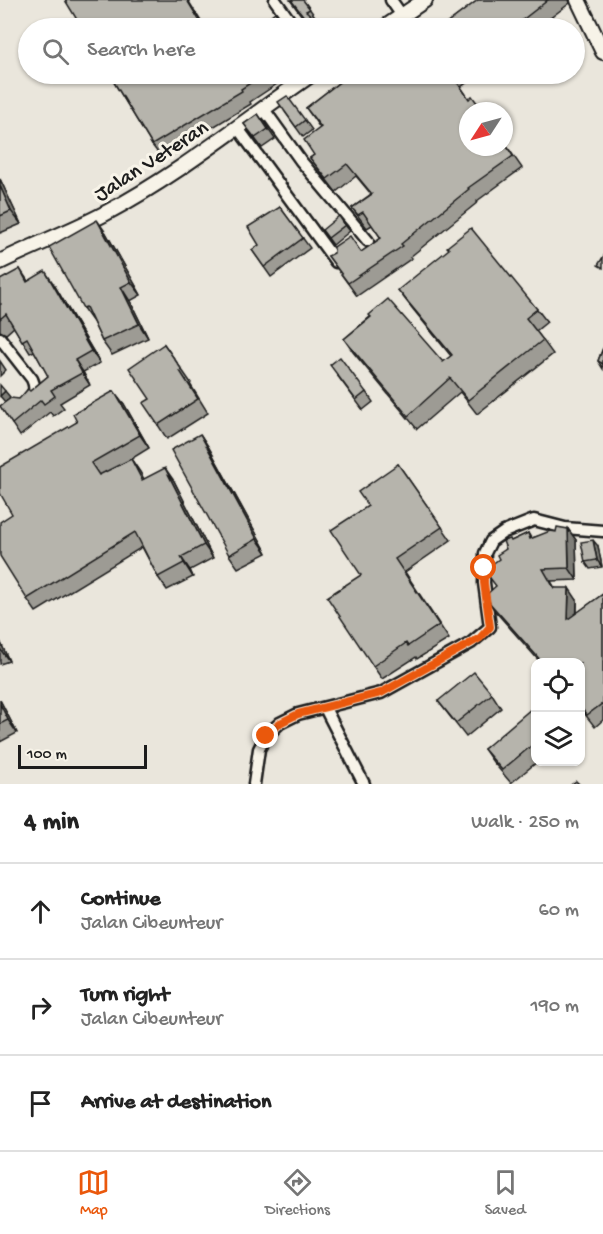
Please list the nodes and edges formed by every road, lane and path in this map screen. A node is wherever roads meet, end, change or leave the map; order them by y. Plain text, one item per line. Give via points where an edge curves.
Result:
1 (275, 0) edge
2 (391, 0) edge
3 (425, 0) edge
4 (578, 0) edge
5 (403, 17) joint
6 (288, 18) edge
7 (603, 52) edge
8 (298, 84) edge
9 (263, 108) junction
10 (237, 127) junction
11 (368, 241) dead end
12 (0, 262) edge
13 (336, 262) edge
14 (0, 338) edge
15 (24, 404) edge
16 (603, 531) edge
17 (325, 708) junction
18 (254, 784) edge
19 (364, 784) edge

1 - 6 street
2 - 5 street
3 - 5 main road
4 - 7 main road
8 - 9 main road, Jalan Veteran
9 - 10 main road, Jalan Veteran
9 - 11 street via 301,161
10 - 12 main road, Jalan Veteran via 105,214
10 - 13 street
14 - 15 street via 35,386 35,392
16 - 17 street via 565,528 534,520 504,532 491,541 485,553 484,583 490,627 480,638 381,693
17 - 18 street via 298,714 266,736 257,758
17 - 19 street

